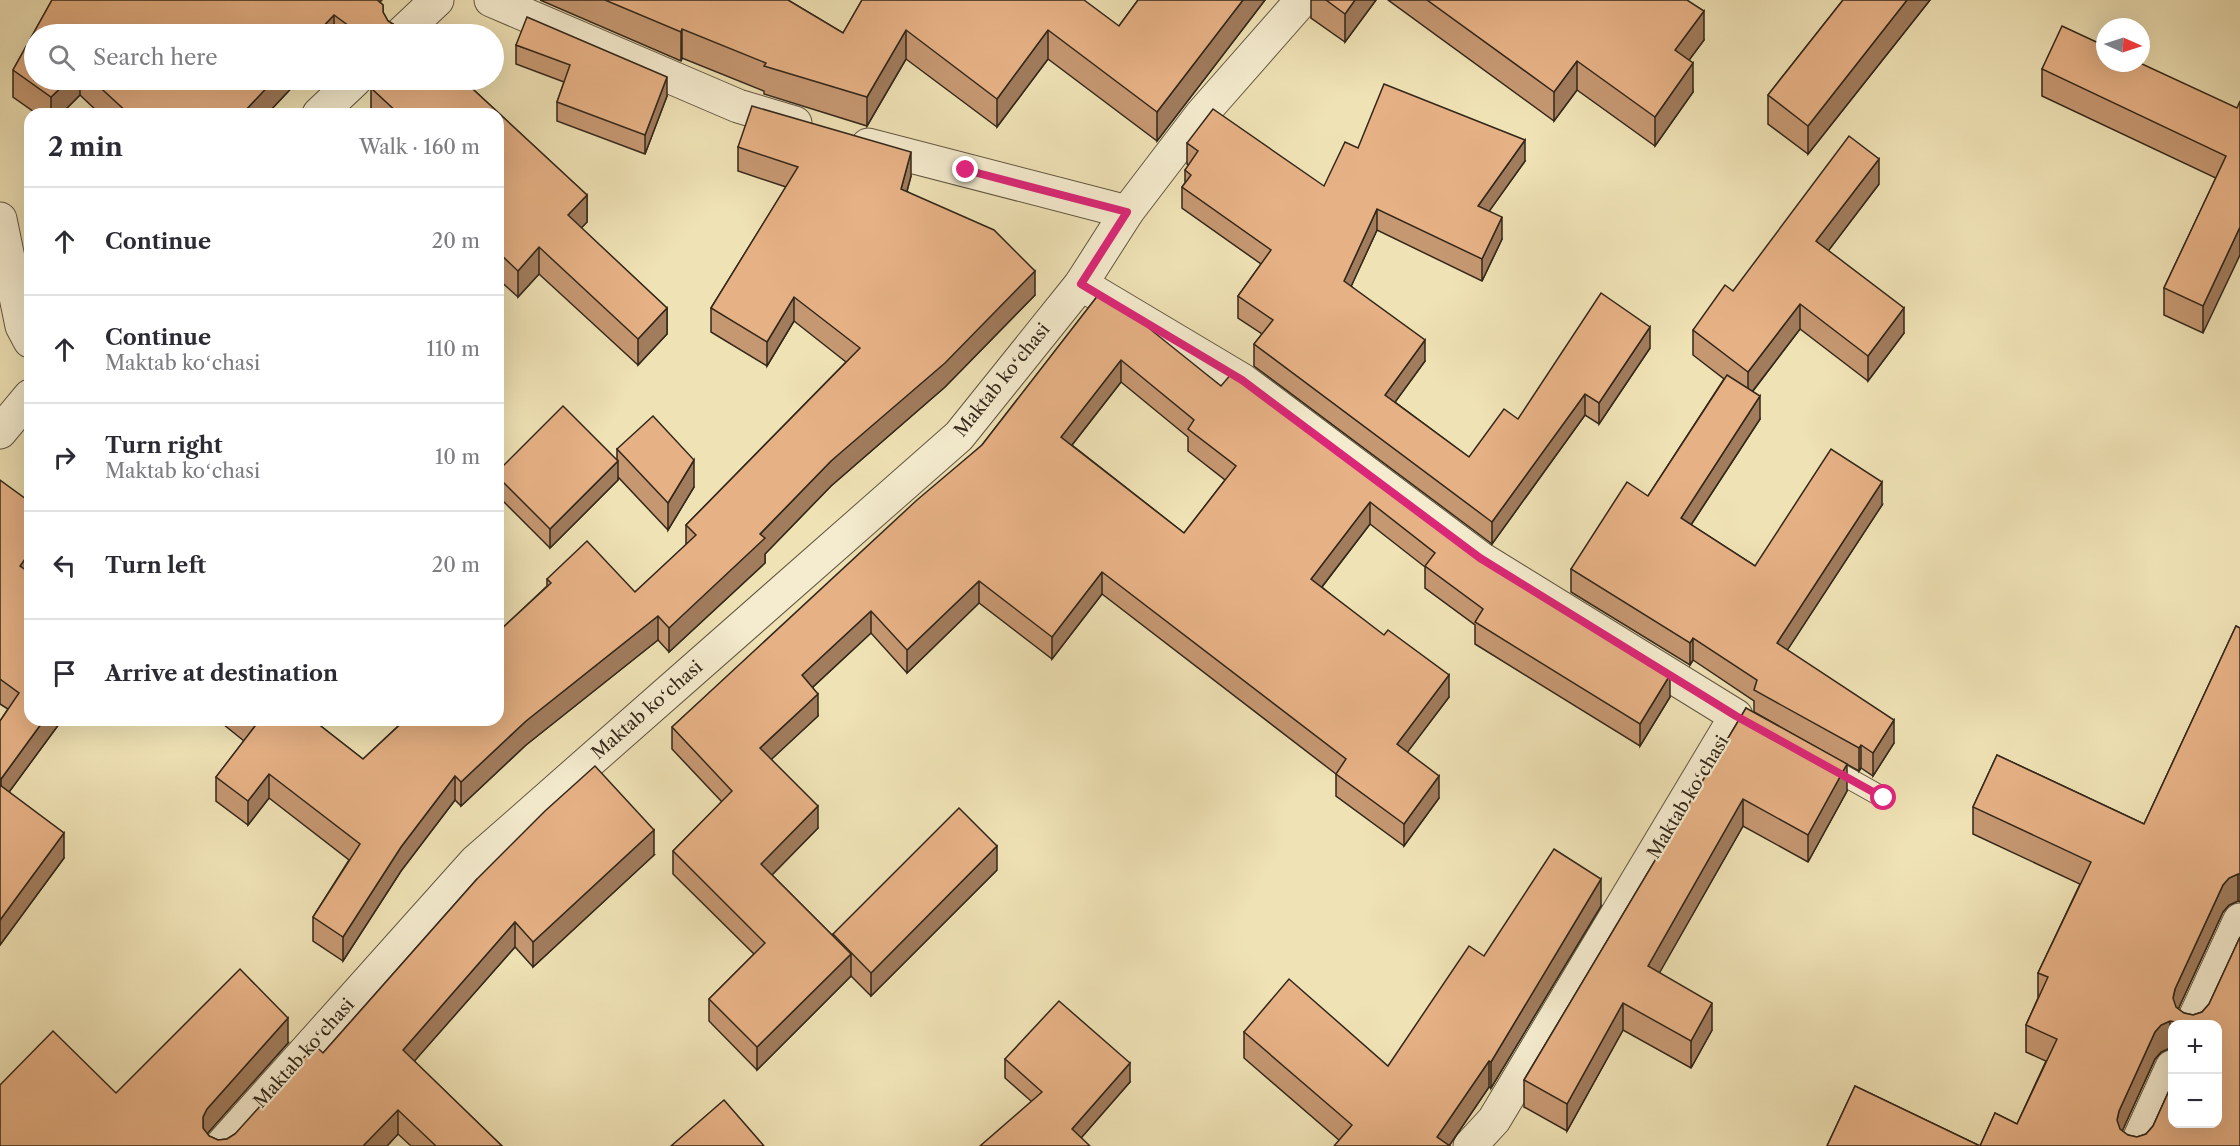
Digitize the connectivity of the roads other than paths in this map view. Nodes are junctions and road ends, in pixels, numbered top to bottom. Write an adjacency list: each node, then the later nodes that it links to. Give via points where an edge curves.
1 (437, 0): 4 (street)
2 (491, 0): 7 (street, via 738,106 880,149)
3 (1302, 0): 7 (street, Maktab koʻchasi, via 1201,115)
4 (412, 24)
5 (344, 90): 6 (street)
6 (325, 108)
7 (1127, 212): 9 (street, Maktab koʻchasi)
8 (0, 219): 10 (street)
9 (1081, 284): 18 (street, Maktab koʻchasi, via 959,436 475,862); 19 (street, Maktab koʻchasi, via 1242,380 1480,558 1746,722 1494,1120)
10 (24, 330)
11 (24, 403): 12 (street)
12 (0, 432)
13 (1805, 754): 14 (lane)
14 (1884, 798)
15 (2240, 920): 16 (street)
16 (2194, 1020)
17 (2169, 1074): 20 (street)
18 (221, 1146)
19 (1470, 1146)
20 (2136, 1146)

